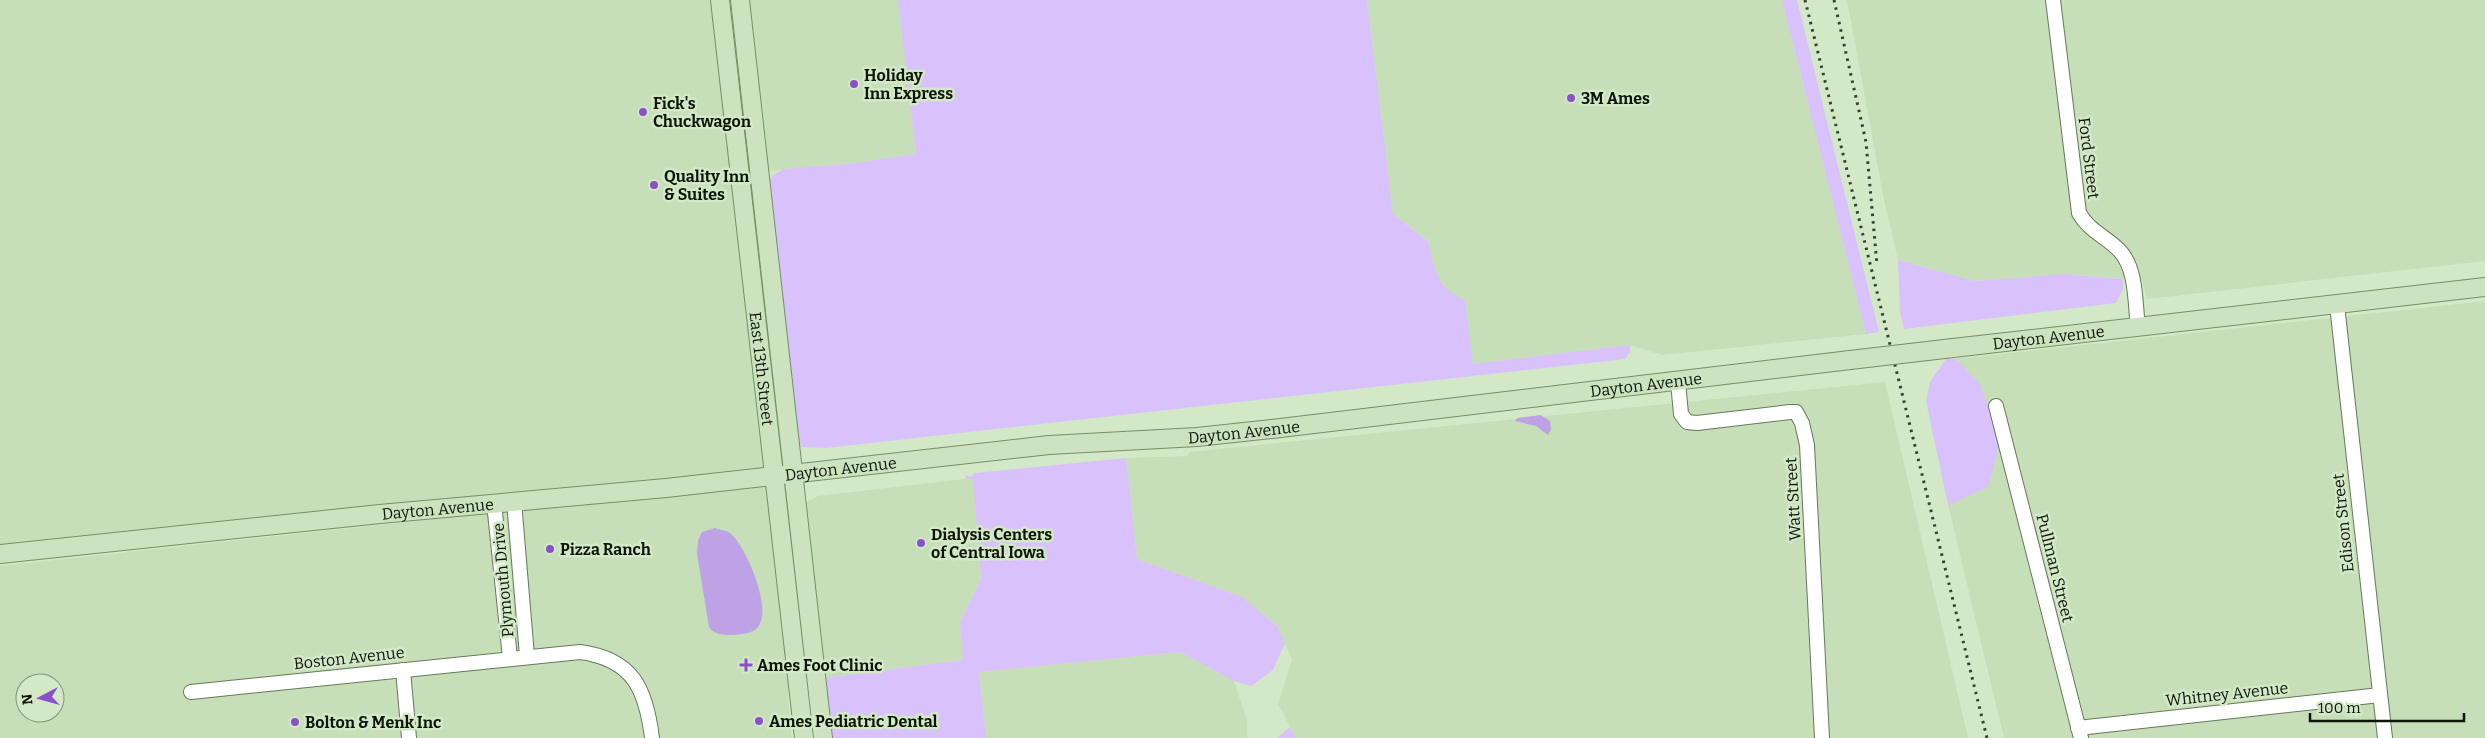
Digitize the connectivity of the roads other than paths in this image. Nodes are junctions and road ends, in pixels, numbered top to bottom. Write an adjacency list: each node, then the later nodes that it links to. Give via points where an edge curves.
1 (720, 0): 10 (main road, East 13th Street)
2 (740, 0): 9 (main road, East 13th Street)
3 (2053, 0): 6 (street, Ford Street, via 2079,213 2089,228 2126,258)
4 (2485, 287): 5 (main road, Dayton Avenue)
5 (2336, 305): 6 (main road, Dayton Avenue); 18 (street, Edison Street)
6 (2138, 328): 7 (main road, Dayton Avenue, bridge)
7 (1678, 382): 9 (main road, Dayton Avenue, via 1196,437 1049,445); 24 (street, Watt Street, via 1686,422 1790,412 1800,416 1807,445)
8 (1996, 406): 19 (street, Pullman Street)
9 (794, 474): 10 (main road, Dayton Avenue); 23 (main road, East 13th Street)
10 (775, 476): 11 (main road, Dayton Avenue); 22 (main road, East 13th Street)
11 (514, 501): 12 (main road, Dayton Avenue); 14 (street, Plymouth Drive)
12 (494, 503): 13 (main road, Dayton Avenue); 15 (street, Plymouth Drive)
13 (0, 554)
14 (527, 656): 15 (street, Boston Avenue); 21 (street, Boston Avenue, via 580,652 601,656 617,664 637,682 645,698)
15 (510, 658): 16 (street, Boston Avenue)
16 (403, 670): 17 (street, Boston Avenue); 20 (street)
17 (192, 692)
18 (2380, 695): 19 (street, Whitney Avenue); 25 (street, Edison Street)
19 (2079, 733)
20 (410, 738)
21 (652, 738)
22 (804, 738)
23 (822, 738)
24 (1822, 738)
25 (2385, 738)

